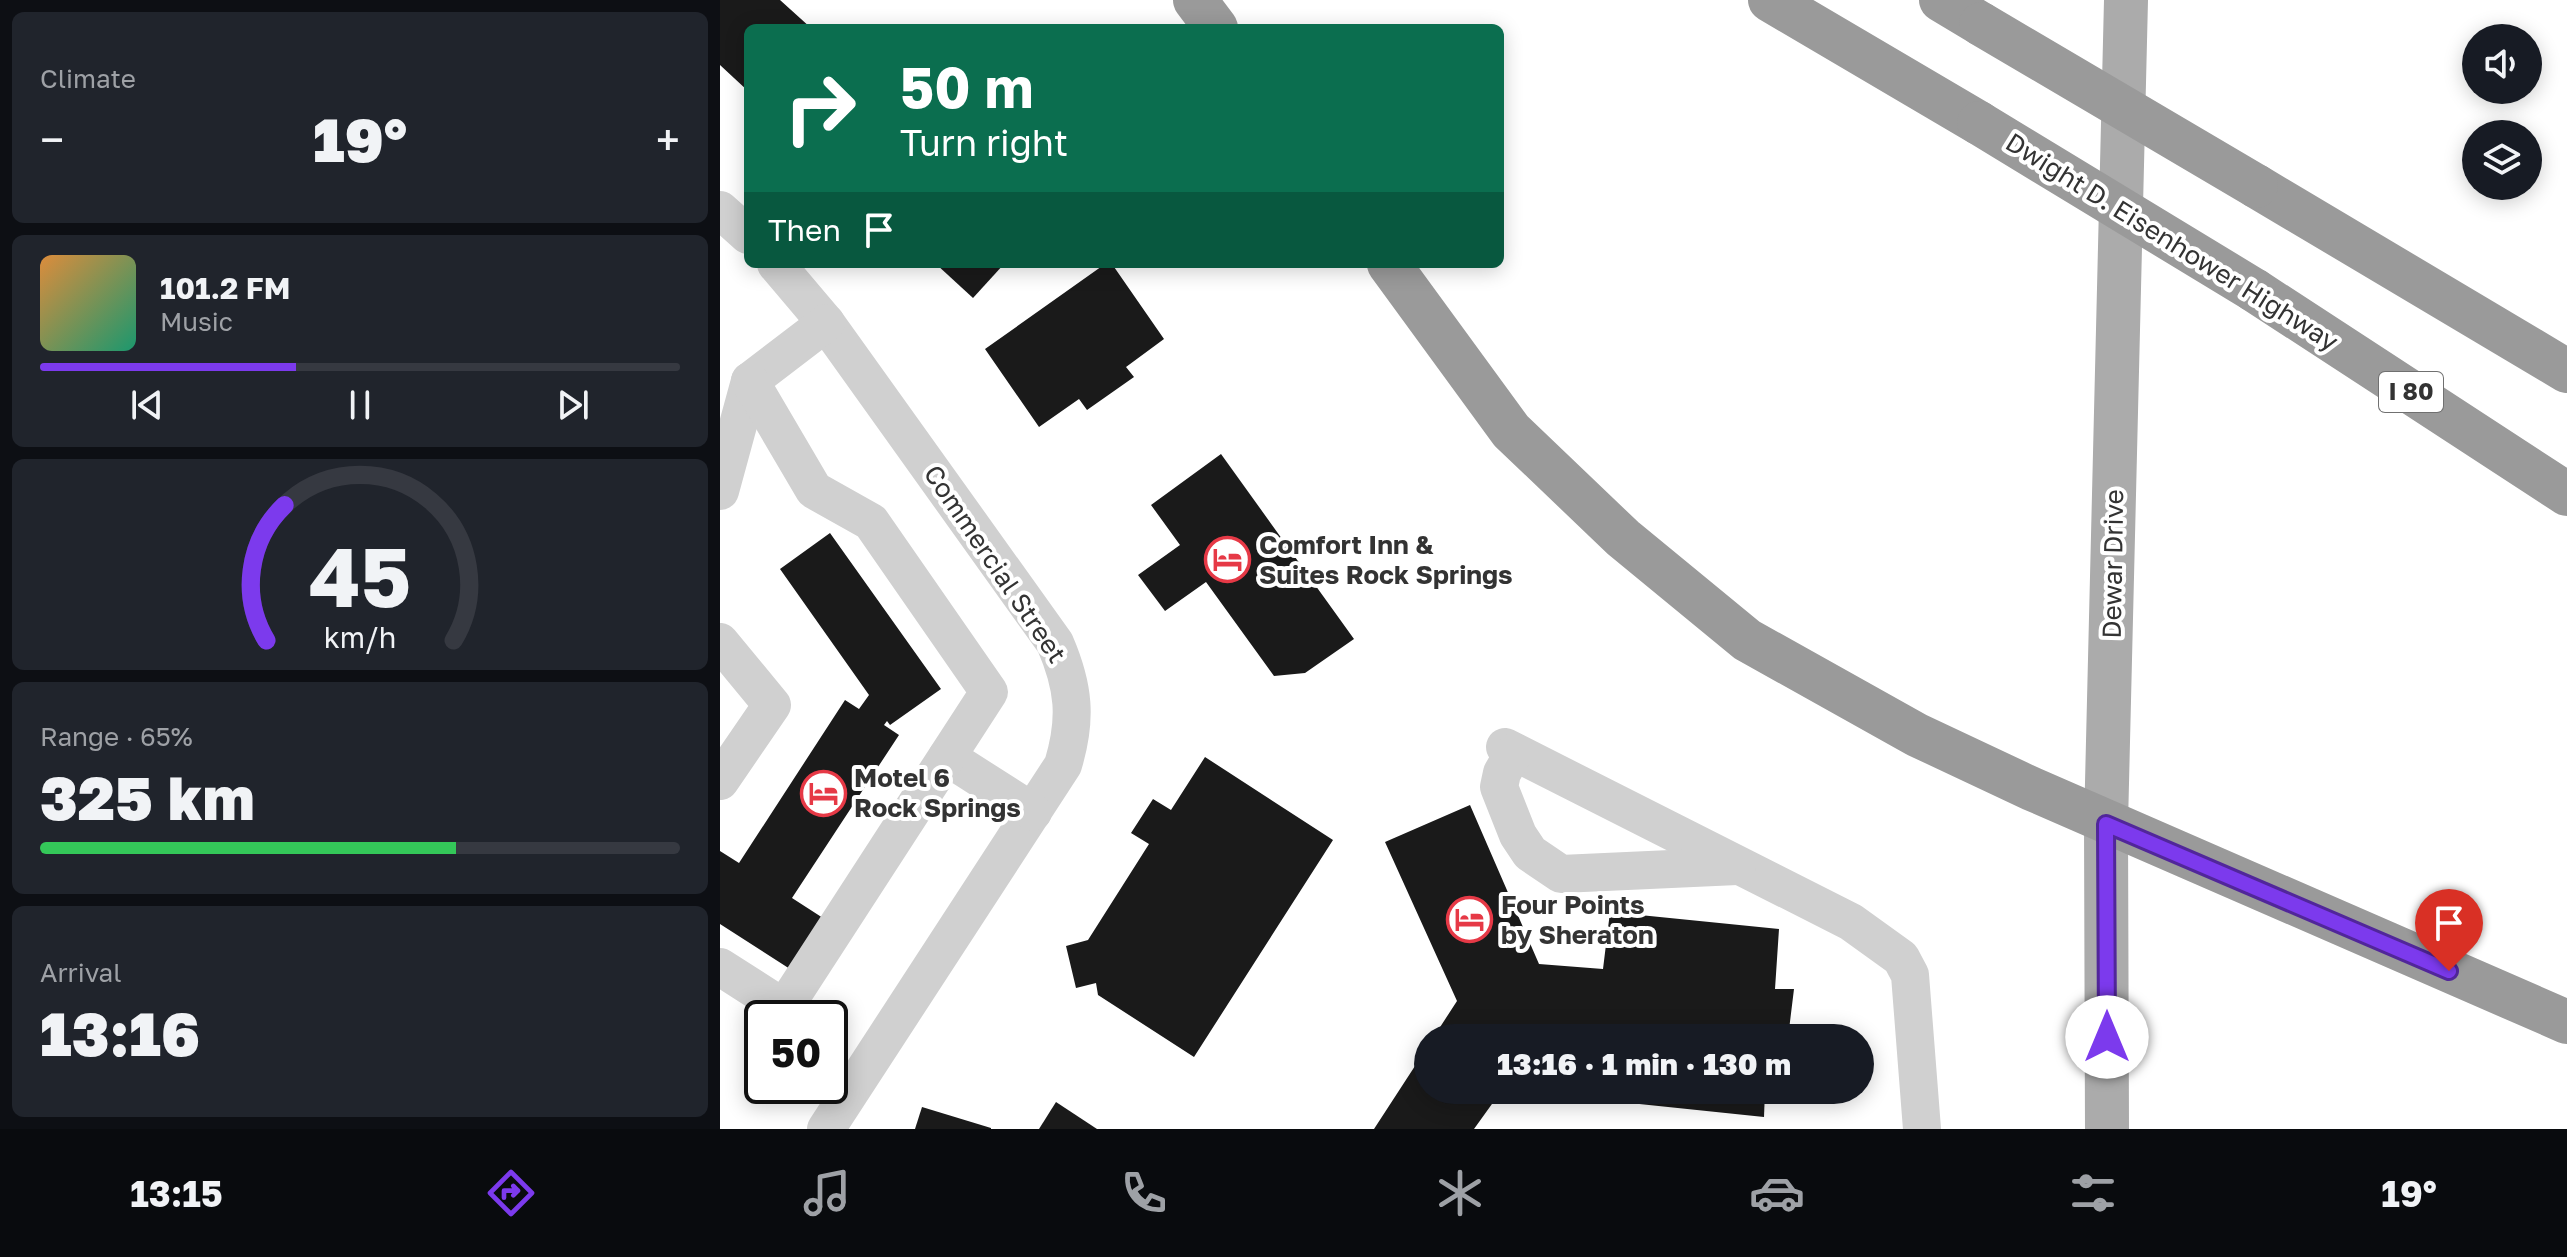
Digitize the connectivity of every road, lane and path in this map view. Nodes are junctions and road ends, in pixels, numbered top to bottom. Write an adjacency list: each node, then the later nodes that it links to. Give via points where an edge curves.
1 (1195, 0): 5 (highway)
2 (1770, 0): 14 (highway, Dwight D. Eisenhower Highway / I 80, bridge, via 2254,290)
3 (1941, 0): 11 (highway, bridge)
4 (2126, 0): 19 (main road, Dewar Drive)
5 (1213, 24)
6 (720, 210): 7 (street)
7 (744, 231)
8 (779, 268): 10 (street, Commercial Street)
9 (1392, 268): 19 (highway, via 1511,431 1623,538 1747,640 1917,735)
10 (826, 323): 12 (street); 18 (street, Commercial Street, via 1055,643 1068,672 1074,702 1072,734 1063,765)
11 (2567, 371)
12 (750, 381): 13 (street); 16 (street, via 814,490 871,522 989,692)
13 (720, 491)
14 (2567, 494)
15 (720, 642): 17 (street, via 772,705)
16 (947, 757): 18 (street); 21 (street, via 784,1008)
17 (720, 781)
18 (1033, 812): 23 (street, Commercial Street)
19 (2106, 824): 22 (highway); 25 (main road, Dewar Drive)
20 (1740, 866): 20 (street, via 1510,749 1499,787 1524,844 1545,866 1561,874); 24 (street, via 1851,922 1901,958 1910,975)
21 (720, 967)
22 (2567, 1022)
23 (826, 1129)
24 (1922, 1129)
25 (2107, 1129)

